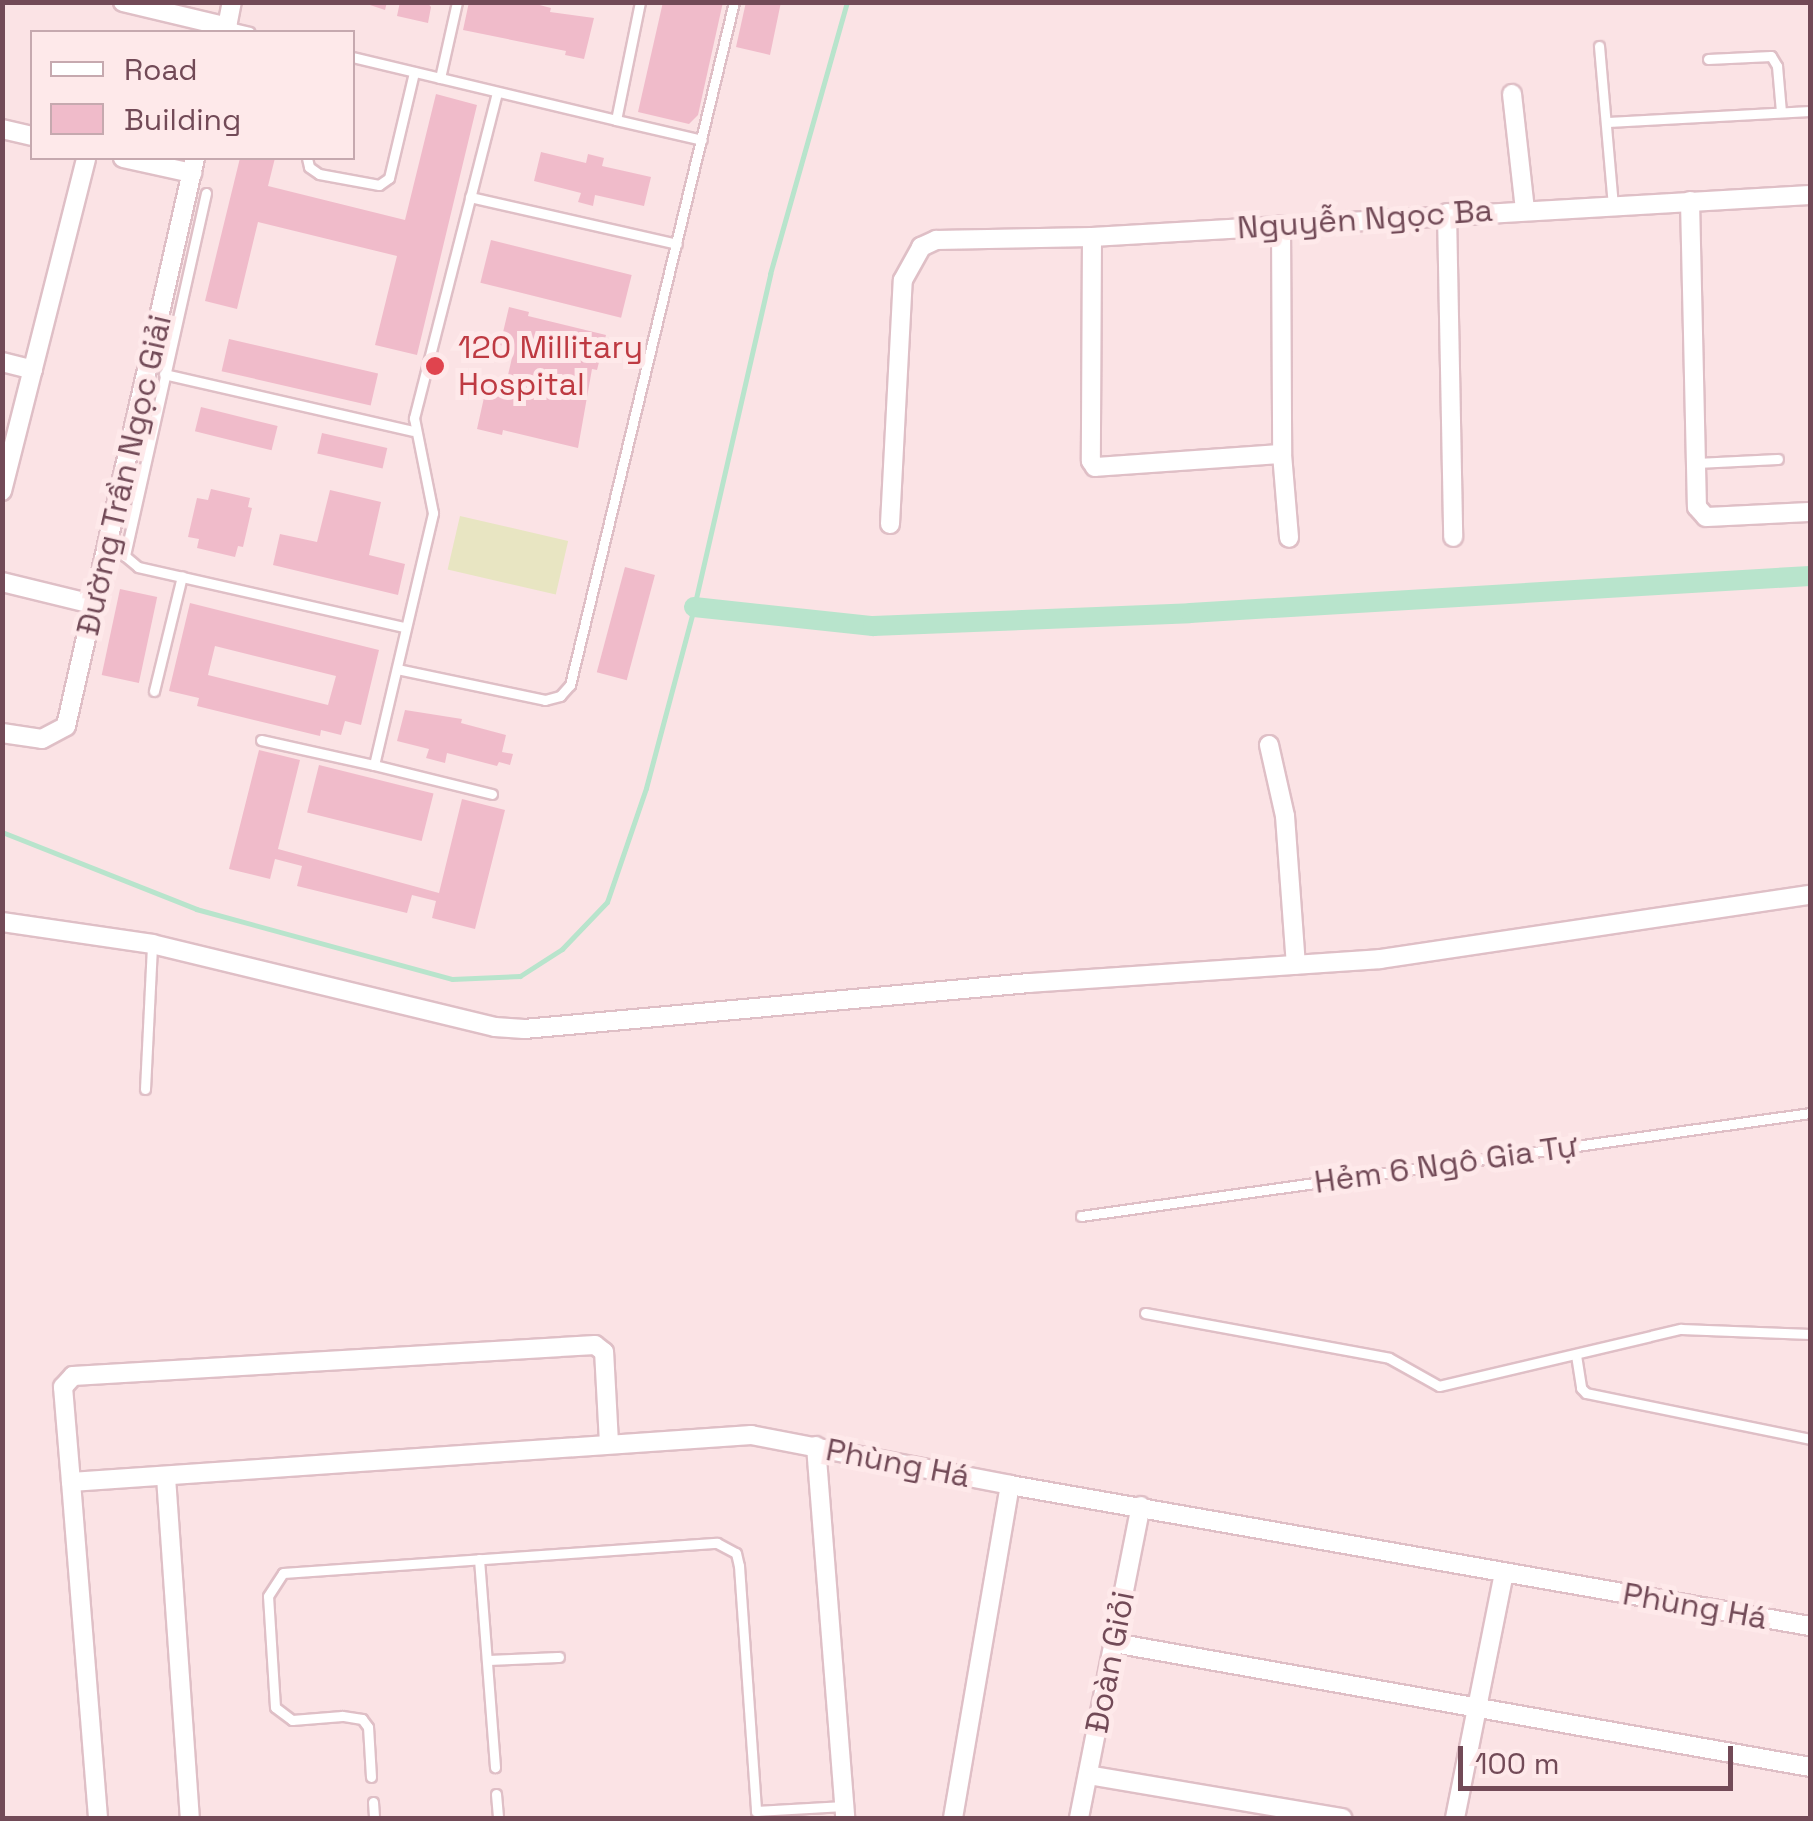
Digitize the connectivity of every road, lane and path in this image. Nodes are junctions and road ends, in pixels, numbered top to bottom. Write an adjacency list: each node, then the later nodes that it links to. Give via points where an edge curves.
1 (123, 2): 6 (street)
2 (232, 2): 6 (street)
3 (457, 2): 11 (lane)
4 (640, 2): 16 (lane)
5 (734, 2): 20 (lane)
6 (227, 30)
7 (1599, 46): 17 (lane)
8 (355, 58): 10 (lane)
9 (1708, 59): 15 (lane, via 1771,56 1778,66)
10 (414, 72): 11 (lane); 23 (lane, via 389,178 379,185 319,174)
11 (440, 78): 12 (lane)
12 (497, 92): 16 (lane); 27 (lane)
13 (1512, 94): 30 (street)
14 (1810, 111): 15 (lane)
15 (1781, 112): 17 (lane)
16 (616, 120): 20 (lane)
17 (1608, 122): 29 (lane)
18 (2, 128): 19 (street)
19 (30, 135)
20 (702, 140): 34 (lane)
21 (85, 160): 36 (street)
22 (143, 160): 24 (street)
23 (308, 160)
24 (194, 165): 49 (street, Đường Trần Ngọc Giải)
25 (206, 193): 37 (lane)
26 (1810, 194): 28 (street, Nguyễn Ngọc Ba)
27 (470, 197): 34 (lane); 38 (lane)
28 (1690, 201): 29 (street, Nguyễn Ngọc Ba); 41 (street)
29 (1612, 205): 30 (street, Nguyễn Ngọc Ba)
30 (1525, 209): 31 (street, Nguyễn Ngọc Ba)
31 (1448, 213): 32 (street, Nguyễn Ngọc Ba); 45 (street)
32 (1281, 225): 33 (street, Nguyễn Ngọc Ba); 39 (street)
33 (1092, 236): 39 (street, via 1096,467); 44 (street, Nguyễn Ngọc Ba, via 936,240 921,246 903,280)
34 (677, 244): 51 (lane, via 570,685 545,700)
35 (2, 362): 36 (street)
36 (32, 370): 42 (street)
37 (164, 374): 38 (lane); 47 (lane, via 125,556 138,567)
38 (414, 430): 50 (lane, via 432,513)
39 (1282, 454): 46 (street)
40 (1778, 459): 41 (lane)
41 (1696, 463): 43 (street, via 1697,507 1706,517)
42 (2, 491)
43 (1810, 512)
44 (890, 524)
45 (1452, 536)
46 (1289, 538)
47 (182, 576): 50 (lane); 52 (lane)
48 (2, 582): 49 (street)
49 (96, 605): 53 (street, Đường Trần Ngọc Giải, via 66,726 42,740)
50 (404, 627): 51 (lane)
51 (397, 669): 56 (lane)
52 (154, 691)
53 (2, 732)
54 (261, 740): 56 (lane)
55 (1269, 745): 62 (street, via 1286,816)
56 (374, 766): 57 (lane)
57 (492, 794)
58 (1279, 848): 62 (street, via 1284,933)
59 (1810, 896): 62 (street, via 1424,954)
60 (2, 922): 61 (street)
61 (152, 944): 62 (street, via 509,1029); 63 (lane)
62 (1295, 957)
63 (145, 1089)
64 (1810, 1113): 65 (lane, Hẻm 6 Ngô Gia Tự)
65 (1081, 1216)
66 (1145, 1313): 68 (lane, via 1389,1358 1439,1386)
67 (1810, 1334): 68 (lane, via 1682,1329)
68 (1576, 1356): 69 (lane, via 1586,1394)
69 (1810, 1438)
70 (610, 1443): 71 (street, Phùng Há, via 751,1434); 72 (street, Phùng Há); 73 (street, via 604,1352 594,1345 73,1376 63,1387)
71 (816, 1446): 74 (street, Phùng Há); 89 (street)
72 (166, 1477): 73 (street, Phùng Há); 92 (street)
73 (71, 1482): 91 (street)
74 (1010, 1485): 75 (street, Phùng Há); 95 (street)
75 (1141, 1506): 77 (street, Phùng Há); 79 (street, Đoàn Giỏi)
76 (479, 1559): 81 (lane); 86 (lane, via 292,1571 270,1586 278,1712 292,1720 362,1719); 90 (lane, via 718,1543 736,1553)
77 (1504, 1572): 78 (street, Phùng Há); 82 (street)
78 (1810, 1626)
79 (1114, 1643): 82 (street); 85 (street, Đoàn Giỏi)
80 (559, 1657): 81 (lane)
81 (486, 1660): 83 (lane)
82 (1476, 1706): 84 (street); 98 (street)
83 (495, 1767)
84 (1810, 1767)
85 (1088, 1775): 96 (street, Đoàn Giỏi); 97 (street)
86 (372, 1777)
87 (496, 1794): 94 (lane)
88 (373, 1802): 93 (lane)
89 (844, 1812): 90 (lane)
90 (756, 1815)
91 (98, 1818)
92 (190, 1818)
93 (374, 1818)
94 (498, 1818)
95 (953, 1818)
96 (1079, 1818)
97 (1342, 1818)
98 (1455, 1818)

